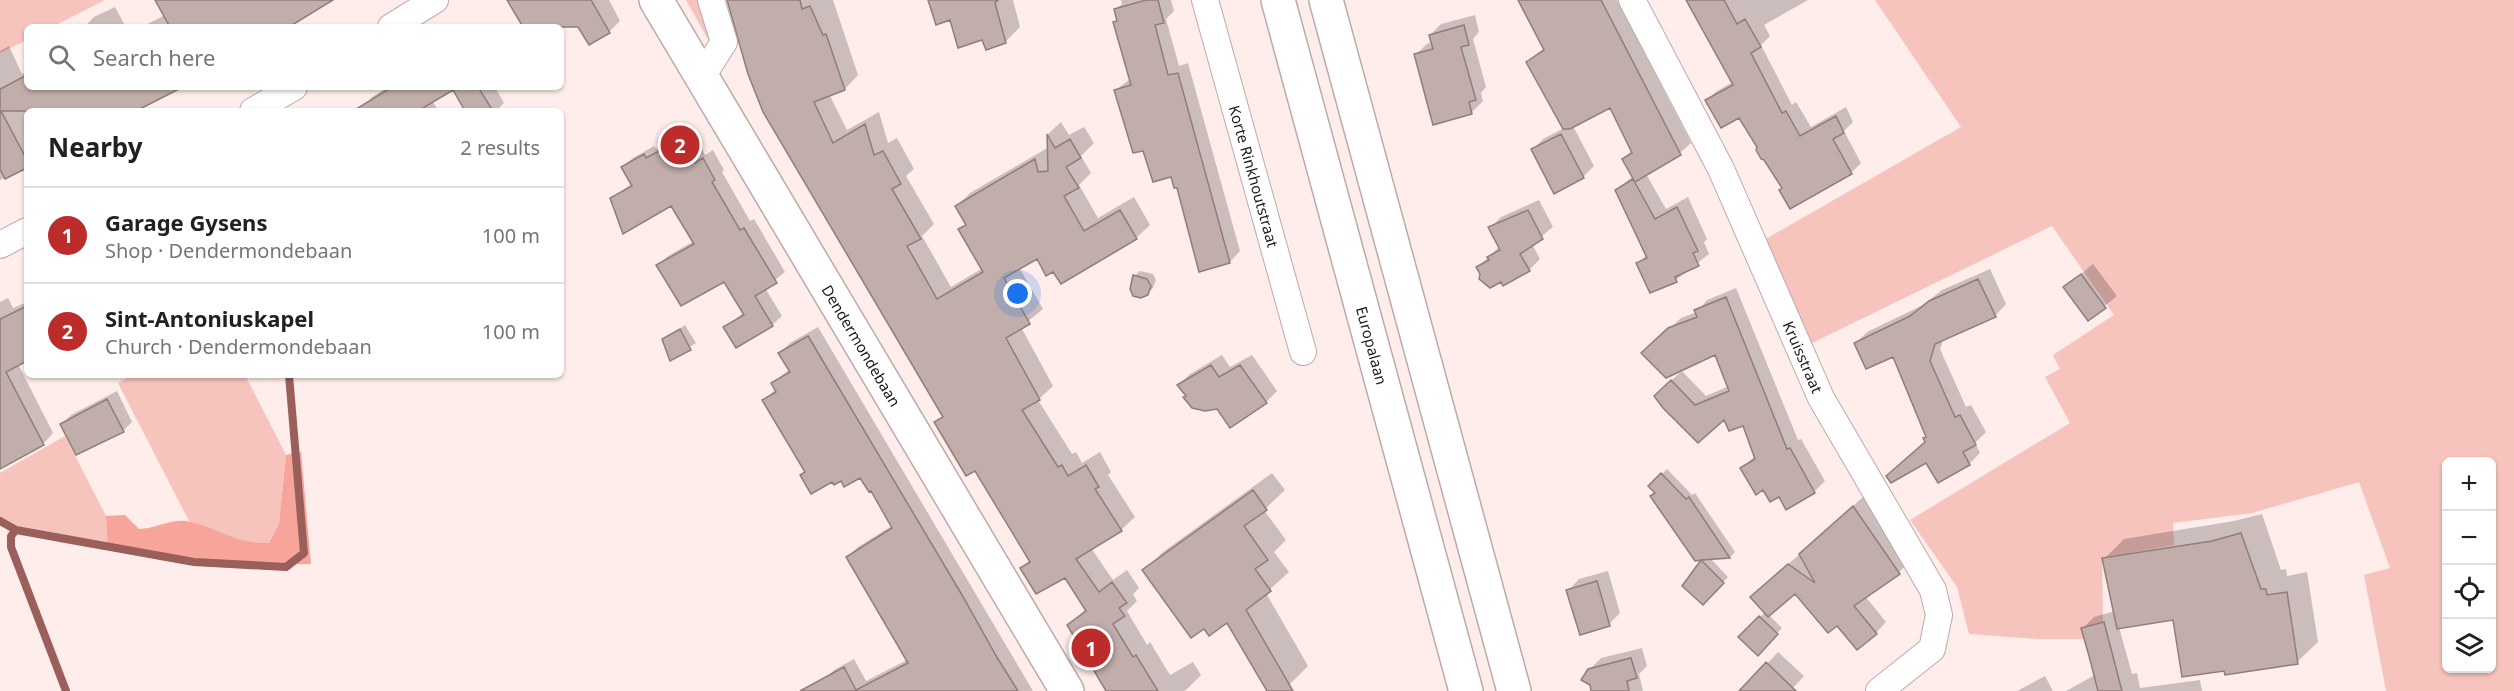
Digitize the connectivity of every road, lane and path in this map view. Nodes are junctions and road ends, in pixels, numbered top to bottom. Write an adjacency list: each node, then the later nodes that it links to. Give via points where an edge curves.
1 (435, 0): 8 (street)
2 (656, 0): 9 (main road, Dendermondebaan)
3 (711, 0): 9 (street, via 724,42)
4 (1205, 0): 14 (street, Korte Rinkhoutstraat)
5 (1278, 0): 16 (main road, Europalaan)
6 (1326, 0): 17 (main road)
7 (1632, 0): 18 (street, Kruisstraat, via 1721,169 1821,399 1934,590 1939,615 1932,649)
8 (396, 24)
9 (703, 75): 15 (main road, Dendermondebaan)
10 (289, 90): 11 (street)
11 (258, 108)
12 (24, 233): 13 (street)
13 (0, 245)
14 (1303, 352)
15 (1067, 691)
16 (1466, 691)
17 (1514, 691)
18 (1879, 691)

